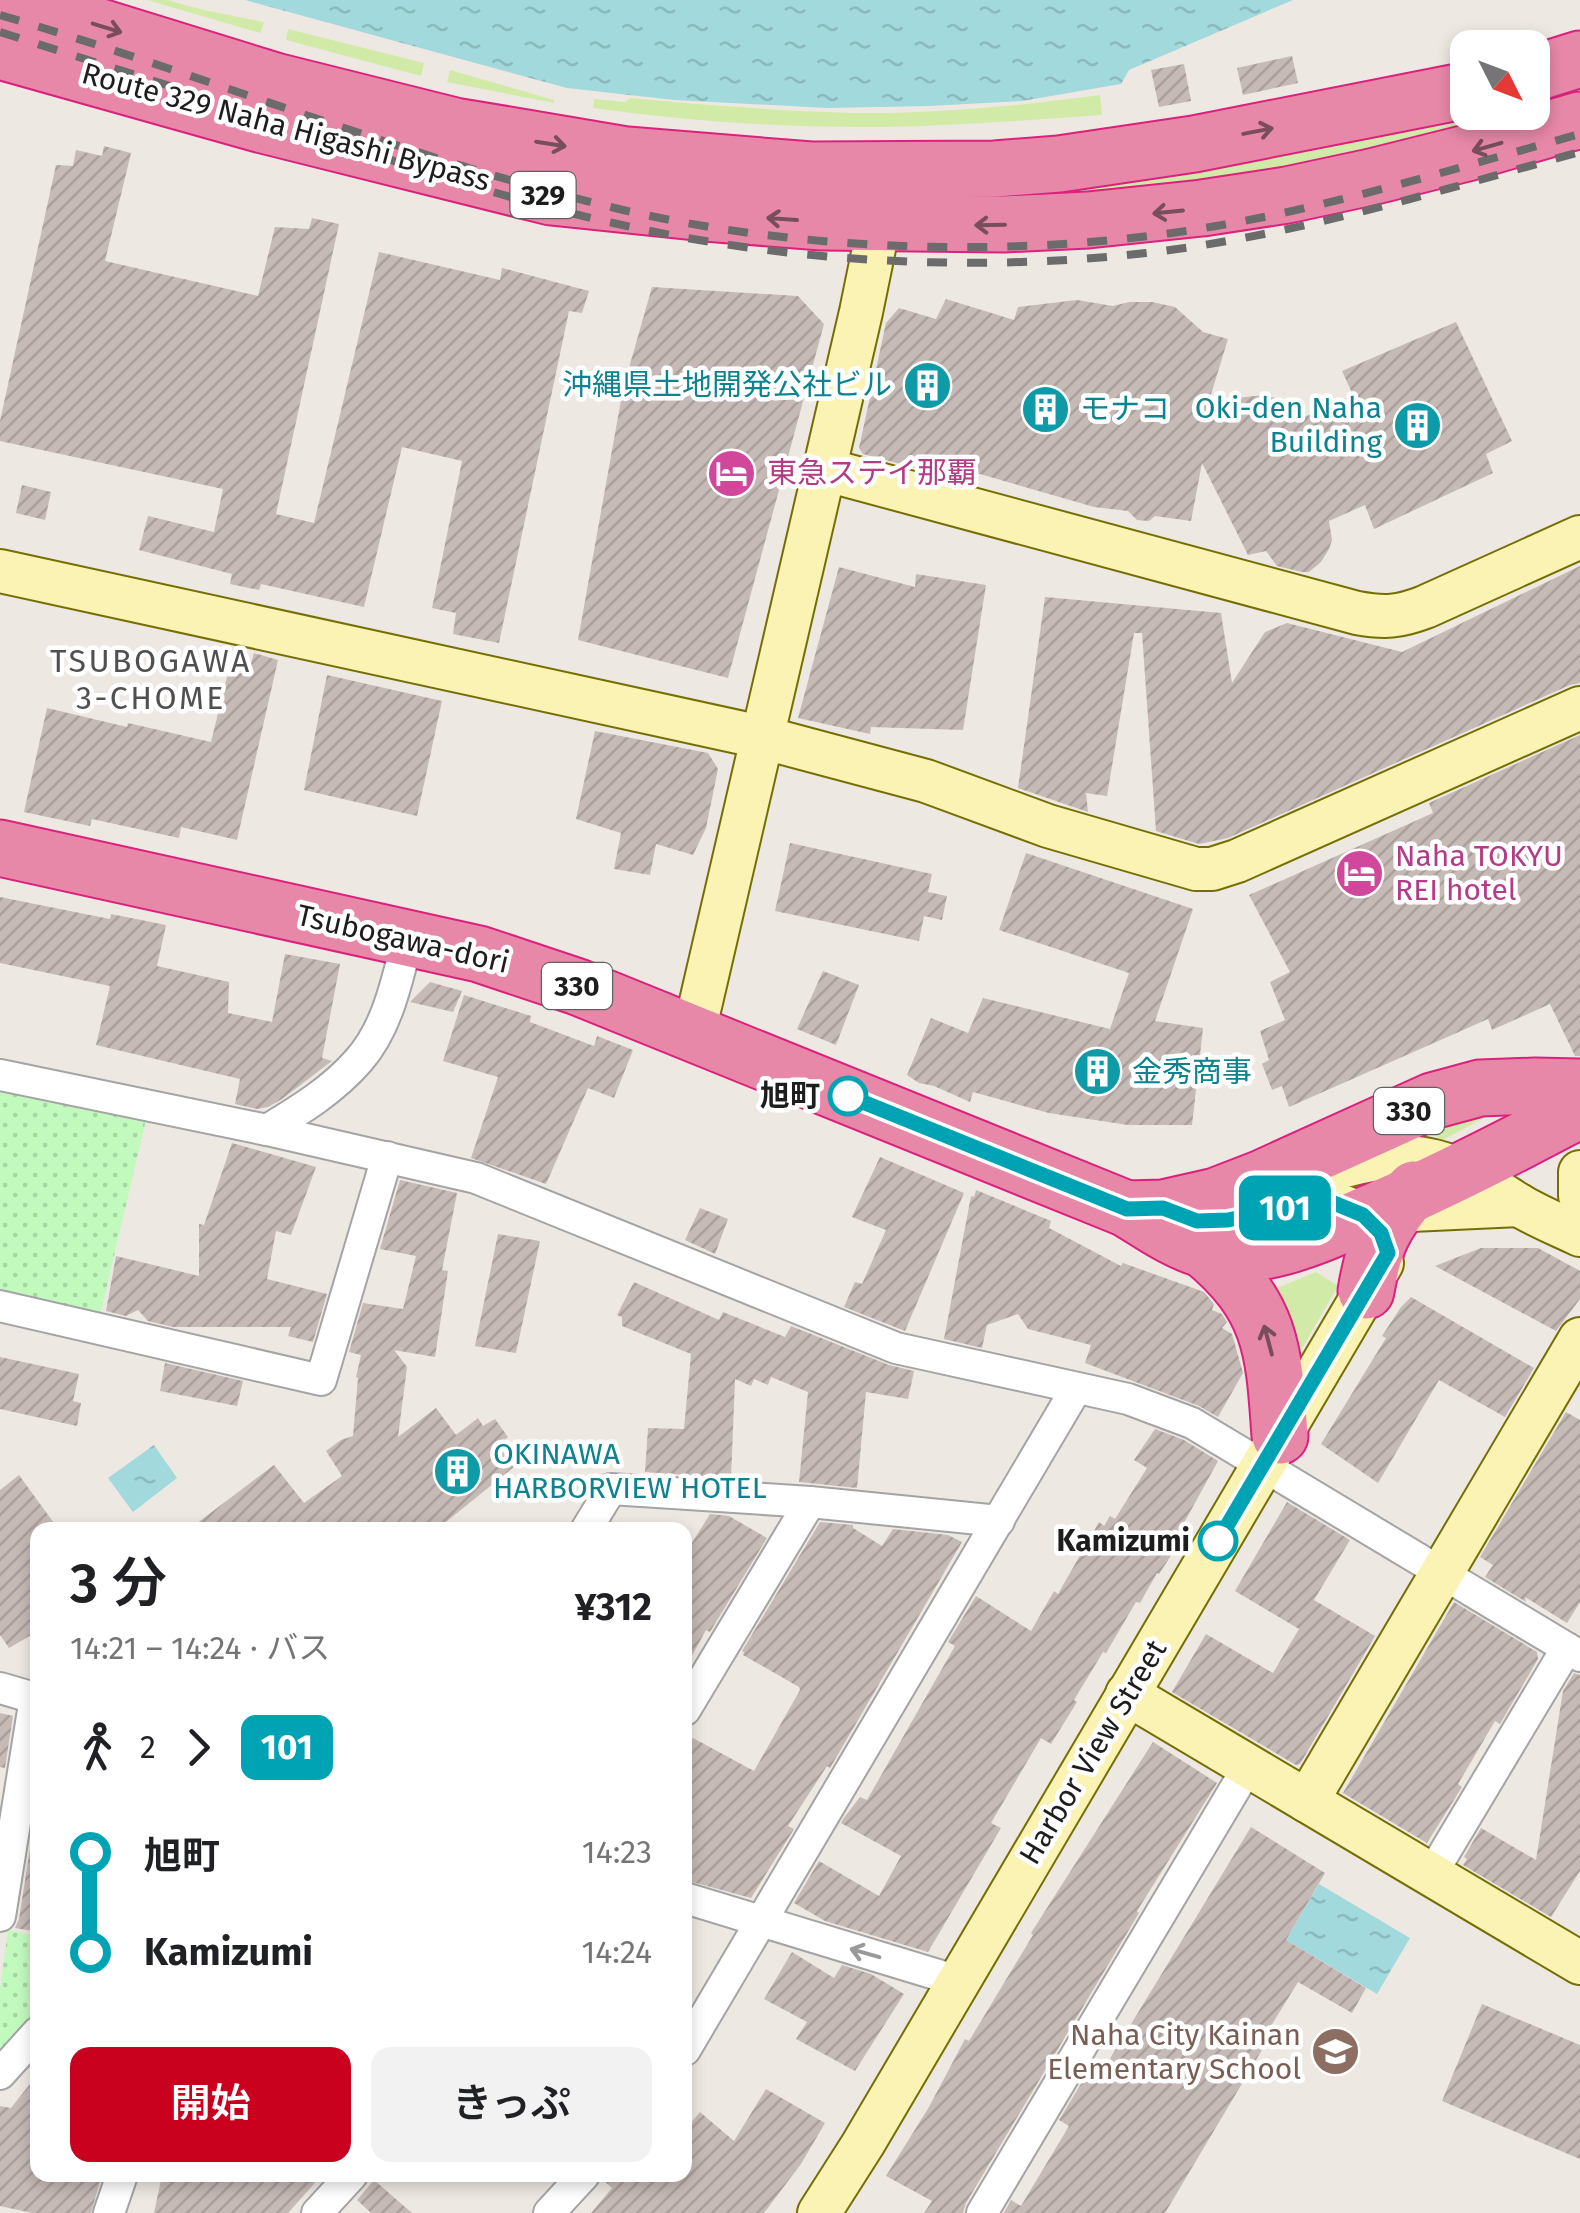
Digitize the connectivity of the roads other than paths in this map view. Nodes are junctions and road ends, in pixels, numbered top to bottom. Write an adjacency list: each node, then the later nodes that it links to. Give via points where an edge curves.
1 (3, 0): 3 (highway)
2 (13, 0): 9 (highway, Route 329 Naha Higashi Bypass / 329, one-way to 9, via 275,81 455,126 627,156)
3 (0, 12)
4 (0, 51): 10 (highway, Route 329 Naha Higashi Bypass / 329, one-way to 4, via 551,197)
5 (1580, 59): 6 (highway)
6 (1550, 68)
7 (1450, 94): 9 (highway, Route 329 Naha Higashi Bypass / 329, one-way to 7, via 1059,164)
8 (1580, 120): 10 (highway, Route 329 Naha Higashi Bypass / 329, one-way to 10, via 1372,177 1202,208 1088,220)
9 (880, 170): 10 (street)
10 (879, 224): 11 (street)
11 (824, 469): 12 (street, via 1378,617 1425,607); 15 (street)
12 (1580, 537)
13 (0, 571): 15 (street)
14 (1580, 708): 15 (street, via 1212,869)
15 (761, 737): 18 (street)
16 (0, 848): 17 (highway, Tsubogawa-dori / 330)
17 (408, 938): 18 (highway, Tsubogawa-dori / 330, via 530,969); 21 (street, via 390,1004 361,1059 317,1099)
18 (694, 1032): 26 (highway, Tsubogawa-dori / 330)
19 (0, 1075): 21 (street)
20 (1576, 1095): 24 (highway, 330, via 1480,1088 1432,1102); 27 (highway, 330)
21 (266, 1130): 22 (street)
22 (387, 1157): 30 (street, via 321,1380); 32 (street, via 476,1178 896,1348)
23 (1580, 1172): 25 (street)
24 (1260, 1179): 26 (highway, 330, via 1216,1196); 27 (street, via 1292,1185 1338,1168 1415,1158)
25 (1580, 1196)
26 (1145, 1209): 27 (street, via 1197,1221 1228,1220 1324,1199); 29 (highway, 330, via 1177,1238)
27 (1402, 1216): 28 (street, via 1496,1190); 29 (highway, 330, via 1262,1250); 33 (street, Harbor View Street)
28 (1580, 1235)
29 (1203, 1249): 33 (highway, one-way to 29, via 1277,1384 1266,1330 1245,1292)
30 (0, 1306)
31 (1580, 1339): 37 (street)
32 (1076, 1389): 33 (street, via 1128,1399); 36 (street)
33 (1272, 1451): 37 (street); 40 (street, Harbor View Street)
34 (810, 1502): 35 (street, via 611,1488); 36 (street); 42 (street)
35 (591, 1522)
36 (998, 1522): 49 (street)
37 (1440, 1572): 38 (street); 45 (street)
38 (1573, 1652): 46 (street)
39 (0, 1688): 41 (street)
40 (1127, 1694): 44 (street); 51 (street, Harbor View Street)
41 (30, 1697)
42 (692, 1698)
43 (30, 1735): 48 (street)
44 (1248, 1767): 45 (street); 62 (street)
45 (1306, 1802): 46 (street)
46 (1431, 1874): 50 (street)
47 (692, 1900): 49 (street)
48 (0, 1916)
49 (760, 1922): 51 (street, one-way to 49); 52 (street)
50 (1580, 1963)
51 (958, 1981): 61 (street, Harbor View Street)
52 (692, 2038)
53 (30, 2041): 54 (street)
54 (0, 2074)
55 (120, 2182): 58 (street)
56 (346, 2182): 59 (street)
57 (578, 2182): 60 (street)
58 (109, 2213)
59 (317, 2213)
60 (550, 2213)
61 (819, 2213)
62 (982, 2213)

